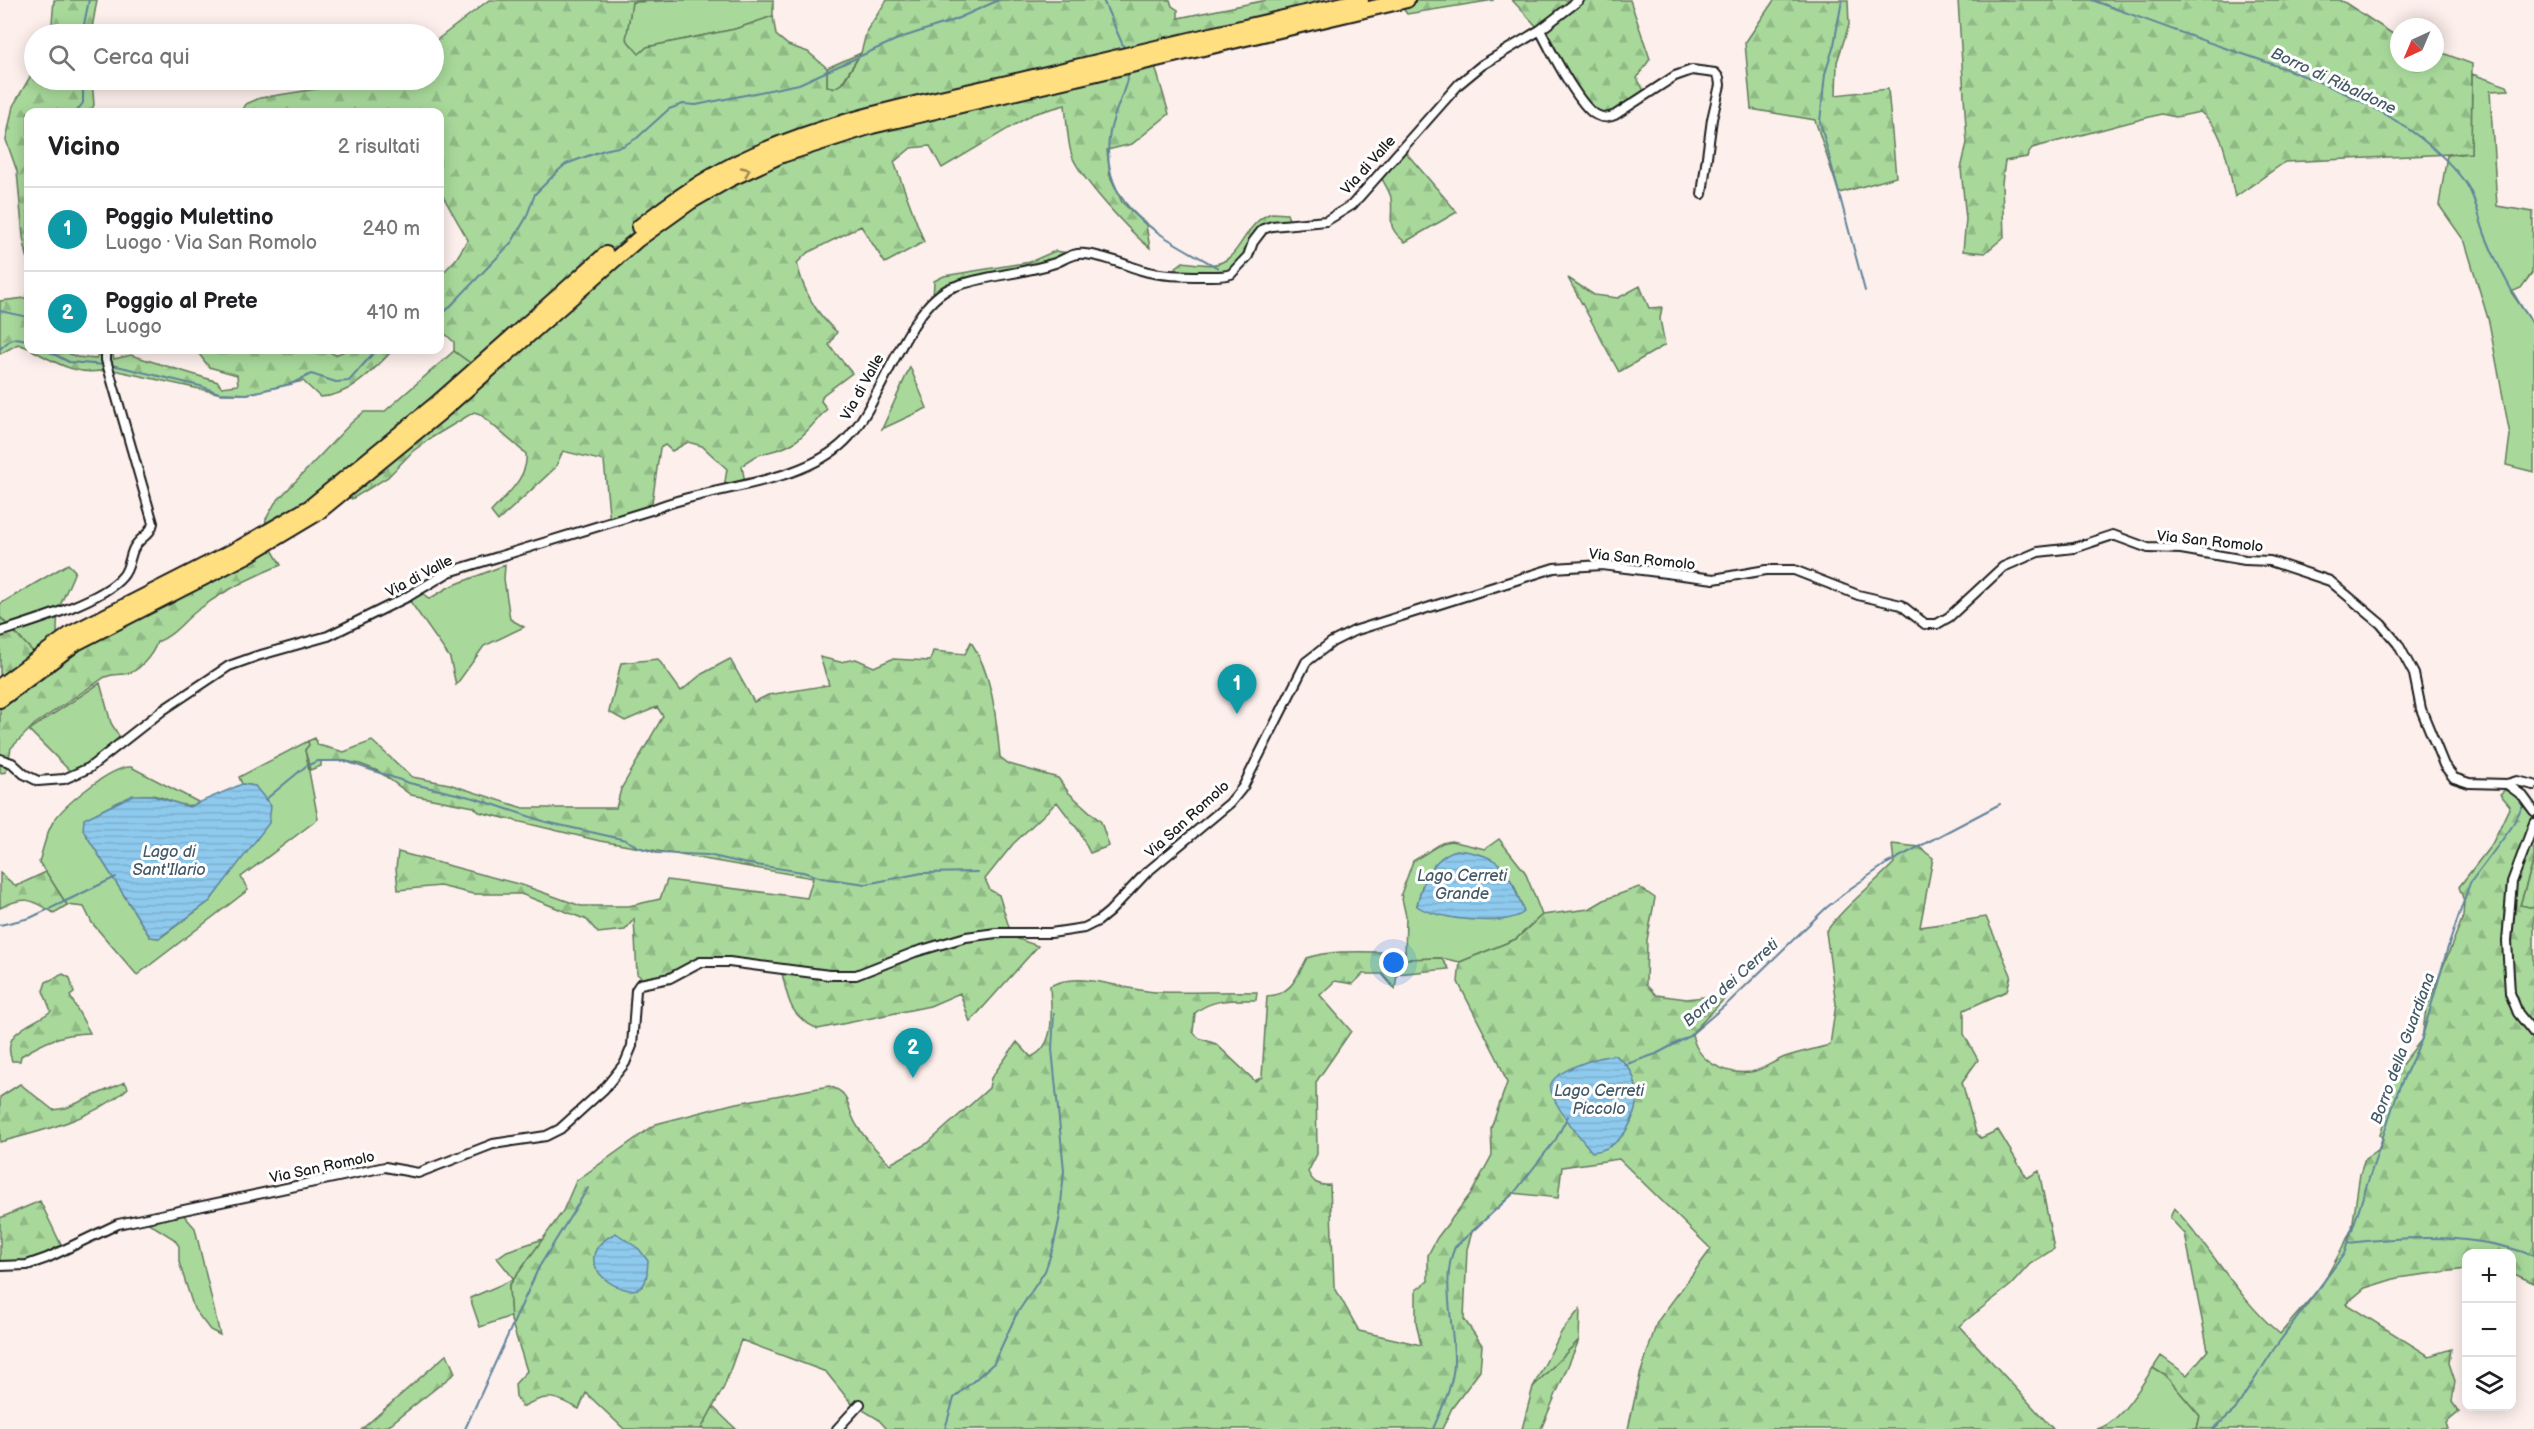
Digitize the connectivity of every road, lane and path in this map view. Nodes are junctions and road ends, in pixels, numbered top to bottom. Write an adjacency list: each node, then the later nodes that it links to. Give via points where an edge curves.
1 (1361, 0): 8 (highway, via 895,109 791,140 732,165 680,195 633,231 436,404 310,507 241,547 72,633)
2 (1407, 0): 9 (highway, one-way to 2, via 76,643 246,556 316,514 432,419 637,240 730,179 802,147 872,126)
3 (1579, 0): 4 (street, Via di Valle)
4 (1540, 30): 5 (street, via 1585,105 1600,117 1615,116 1683,73 1715,73 1720,85); 10 (street, Via di Valle, via 1482,65 1459,84 1352,205 1326,221 1263,230 1248,256 1231,274 1159,274 1076,254 1054,263 952,287 933,300 894,357 861,423 822,459 793,472 677,500 449,572 328,636 229,666 163,710 89,768 64,779 38,781)
5 (1702, 194)
6 (107, 354): 7 (street, via 152,530 134,547 124,576 116,584)
7 (0, 632)
8 (0, 686)
9 (0, 700)
10 (0, 759)
11 (2507, 784): 12 (street, Via San Romolo); 13 (street); 16 (street, Via San Romolo, via 2469,783 2454,778 2428,728 2414,674 2398,644 2366,610 2330,581 2270,561 2148,548 2113,535 2074,548 2038,552 2003,567 1937,624 1925,624 1901,605 1858,595 1794,570 1766,570 1714,579 1602,565 1554,568 1354,631 1314,655 1306,662 1237,795 1146,873 1098,921 1083,928 966,937 856,975 700,962 670,978 640,984 636,990 632,1046 625,1063 604,1089 560,1129 546,1136 494,1144 418,1173 385,1167 118,1224 47,1258 27,1265)
12 (2534, 784)
13 (2534, 811)
14 (2534, 823): 15 (street, via 2512,882 2507,941 2510,993 2518,1013)
15 (2534, 1033)
16 (0, 1266)
17 (860, 1404): 18 (street)
18 (837, 1429)

